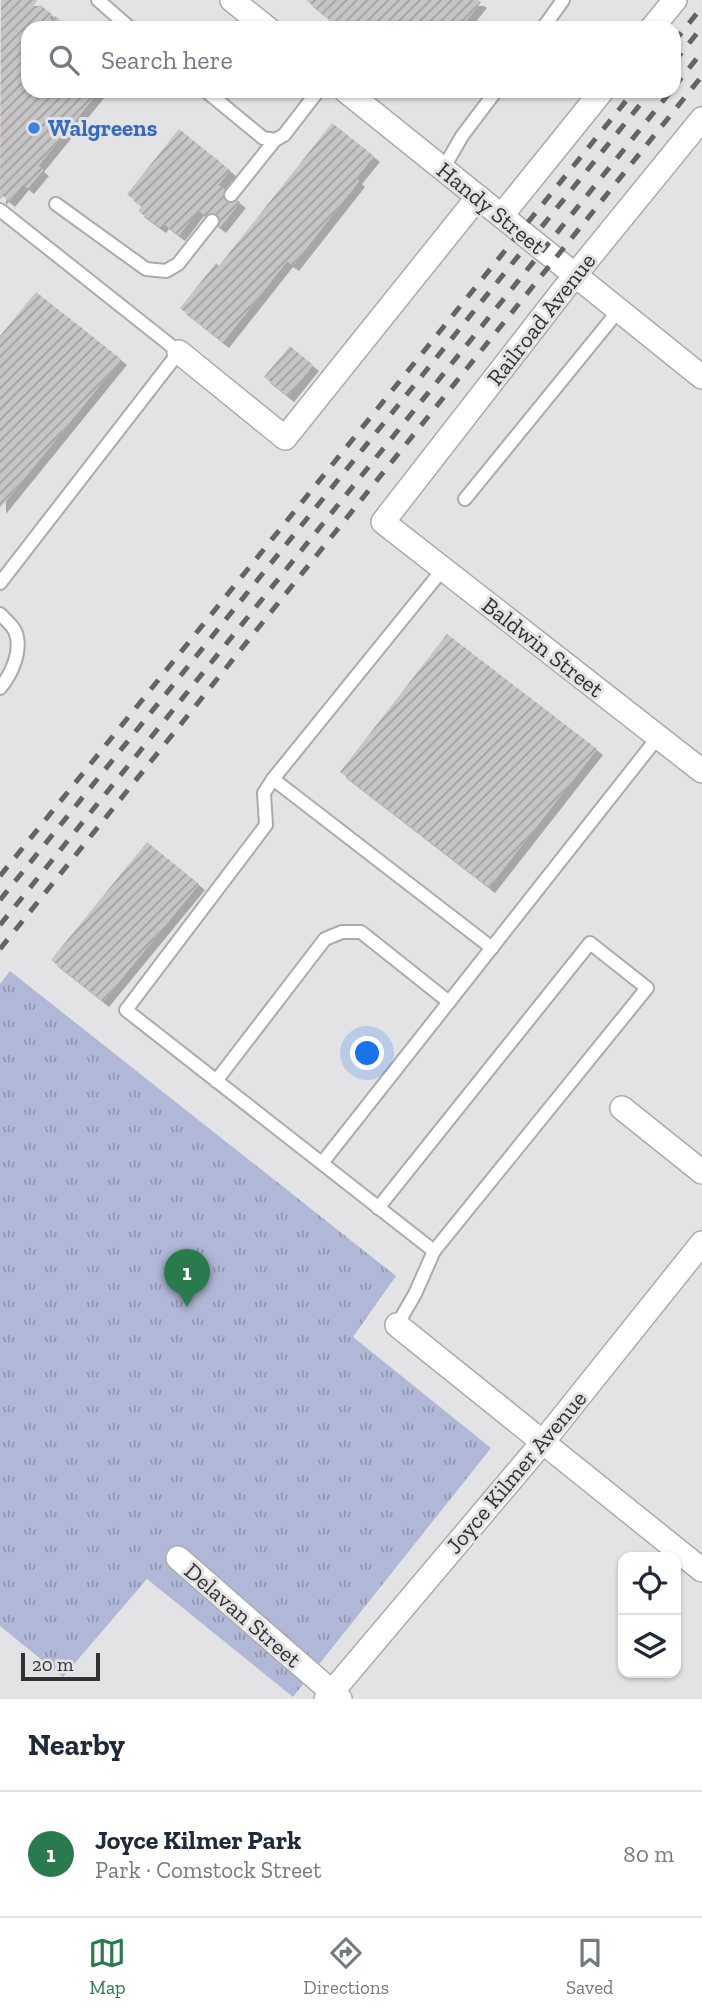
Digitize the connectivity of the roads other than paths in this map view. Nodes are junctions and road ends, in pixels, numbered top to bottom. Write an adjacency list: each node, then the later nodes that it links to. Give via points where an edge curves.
1 (97, 0): 5 (lane)
2 (232, 0): 6 (street)
3 (564, 0): 7 (lane)
4 (675, 0): 8 (street)
5 (122, 21)
6 (258, 21)
7 (548, 21)
8 (658, 21)
9 (214, 98): 15 (lane, via 263,138)
10 (313, 98): 15 (lane)
11 (355, 98): 16 (street, Handy Street)
12 (491, 98): 16 (lane)
13 (596, 98): 21 (street)
14 (702, 119): 23 (street, Railroad Avenue)
15 (275, 140): 17 (lane)
16 (443, 169): 18 (street, Handy Street)
17 (232, 195)
18 (478, 197): 21 (street, Handy Street); 25 (street, via 285,438)
19 (56, 204): 22 (lane, via 146,269 166,271 178,264)
20 (0, 210): 25 (lane)
21 (502, 215): 23 (street, Handy Street)
22 (212, 221)
23 (575, 275): 24 (street, Handy Street); 28 (street, Railroad Avenue)
24 (619, 310): 26 (street, Handy Street); 27 (lane)
25 (179, 352): 30 (lane)
26 (702, 377)
27 (465, 499)
28 (383, 522): 29 (street, Baldwin Street)
29 (443, 569): 33 (street, Baldwin Street); 35 (lane)
30 (0, 583)
31 (0, 614): 32 (lane, via 15,630 18,652)
32 (0, 688)
33 (658, 737): 34 (street, Baldwin Street); 36 (lane)
34 (702, 771)
35 (273, 779): 36 (lane); 38 (lane, via 264,793 266,825 126,1010)
36 (492, 948): 37 (lane)
37 (449, 1002): 38 (lane, via 361,932 342,932 325,939); 40 (lane)
38 (216, 1081): 40 (lane)
39 (622, 1108): 41 (street)
40 (322, 1163): 42 (lane)
41 (702, 1172)
42 (378, 1208): 44 (lane); 44 (lane, via 590,943 647,988)
43 (702, 1243): 46 (street, Joyce Kilmer Avenue)
44 (433, 1251): 45 (lane)
45 (397, 1325): 46 (street)
46 (542, 1443): 48 (street); 49 (street, Joyce Kilmer Avenue)
47 (178, 1558): 49 (street, Delavan Street)
48 (702, 1570)
49 (332, 1697)

